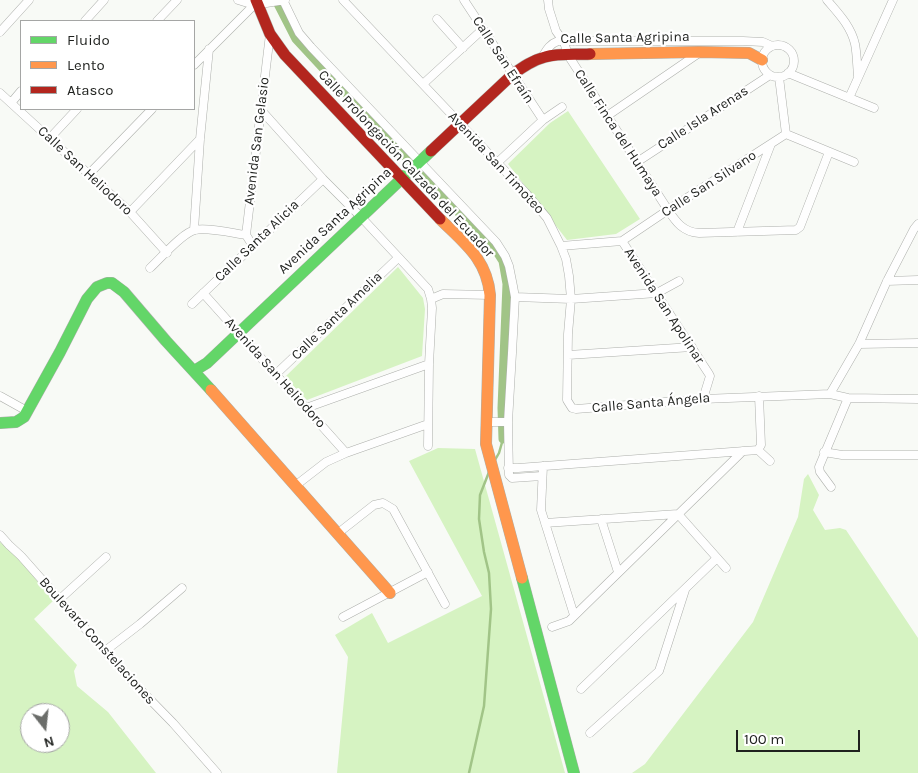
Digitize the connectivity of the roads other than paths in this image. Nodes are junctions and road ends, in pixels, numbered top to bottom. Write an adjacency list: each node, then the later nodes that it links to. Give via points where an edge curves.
1 (29, 0): 18 (street)
2 (104, 0): 14 (street)
3 (177, 0): 15 (street)
4 (238, 0): 12 (street)
5 (283, 0): 11 (street); 56 (street, Calle Prolongación Calzada del Ecuador, via 300,33)
6 (343, 0): 35 (street, Avenida San Timoteo)
7 (464, 0): 16 (street, Calle San Efraín)
8 (548, 0): 17 (street, Calle Finca del Humaya)
9 (827, 0): 34 (street, via 850,31 855,44)
10 (893, 0): 34 (street)
11 (278, 1): 12 (street)
12 (258, 3): 19 (street, Calle Prolongación Calzada del Ecuador); 24 (street)
13 (437, 19): 25 (street)
14 (85, 20)
15 (159, 20)
16 (483, 30): 25 (street); 31 (street, Calle San Efraín)
17 (556, 31): 20 (street, Calle Finca del Humaya); 21 (street)
18 (0, 32)
19 (270, 34): 44 (street, Avenida San Gelasio); 58 (street, Calle Prolongación Calzada del Ecuador, via 285,55)
20 (564, 42): 21 (street, Calle Santa Agripina); 23 (street, Calle Santa Agripina); 26 (street, Calle Finca del Humaya)
21 (553, 44): 27 (street, Calle Santa Agripina)
22 (772, 46): 23 (street, Calle Santa Agripina, via 755,41); 28 (street, via 765,51); 30 (street, via 786,46 792,53 794,62)
23 (701, 47): 26 (street, Calle Santa Agripina); 28 (street, Calle Santa Agripina, via 748,53); 45 (street)
24 (209, 48): 29 (street); 50 (street)
25 (463, 48): 35 (street)
26 (568, 55): 27 (street, Calle Santa Agripina); 45 (street, Calle Finca del Humaya)
27 (543, 56): 31 (street, Avenida Santa Agripina)
28 (762, 60): 32 (street)
29 (195, 64)
30 (788, 73): 33 (street); 38 (street)
31 (513, 74): 46 (street, Calle San Efraín); 47 (street, Avenida Santa Agripina)
32 (770, 75): 33 (street); 53 (street, Calle Isla Arenas)
33 (779, 77): 48 (street)
34 (858, 78): 38 (street)
35 (423, 84): 47 (street, Avenida San Timoteo)
36 (20, 92): 39 (street)
37 (0, 93): 39 (street, Calle San Heliodoro)
38 (849, 98): 41 (street)
39 (11, 103): 49 (street, Calle San Heliodoro)
40 (562, 107): 46 (street)
41 (874, 108)
42 (76, 110): 49 (street)
43 (151, 110): 57 (street)
44 (261, 110): 59 (street); 66 (street, Avenida San Gelasio)
45 (607, 116): 53 (street, Calle Finca del Humaya)
46 (543, 120): 55 (street)
47 (460, 124): 55 (street, Avenida San Timoteo); 56 (street, Avenida Santa Agripina)
48 (786, 134): 51 (street, Calle San Silvano); 52 (street)
49 (50, 138): 57 (street, Calle San Heliodoro)
50 (200, 139): 61 (street); 64 (street)
51 (770, 144): 60 (street, Calle San Silvano); 65 (street)
52 (829, 152): 54 (street); 65 (street, Calle Finca del Humaya, via 800,227 796,230)
53 (637, 162): 60 (street, Calle Finca del Humaya)
54 (854, 162)
55 (497, 163): 69 (street, Avenida San Timoteo, via 547,218)
56 (418, 164): 58 (street, Avenida Santa Agripina); 79 (street, Calle Prolongación Calzada del Ecuador, via 496,242 509,266)
57 (89, 174): 61 (street, Calle San Heliodoro)
58 (404, 177): 62 (street, Avenida Santa Agripina); 78 (street, Calle Prolongación Calzada del Ecuador, via 481,263)
59 (323, 179): 62 (street); 68 (street, Calle Santa Alicia)
60 (668, 210): 65 (street, Calle Finca del Humaya, via 680,226 690,232); 67 (street, Calle San Silvano)
61 (130, 212): 70 (street, Calle San Heliodoro)
62 (361, 217): 71 (street); 83 (street, Avenida Santa Agripina)
63 (918, 224): 75 (street)
64 (194, 230): 66 (street); 70 (street)
65 (737, 232)
66 (246, 235): 68 (street)
67 (622, 241): 69 (street, Calle San Silvano); 77 (street, Avenida San Apolinar)
68 (253, 246): 76 (street, Calle Santa Alicia)
69 (561, 246): 81 (street, Avenida San Timoteo, via 569,276)
70 (167, 252): 72 (street)
71 (398, 258): 80 (street, via 424,284); 90 (street, Calle Santa Amelia)
72 (150, 268)
73 (918, 280): 75 (street)
74 (679, 281): 77 (street)
75 (887, 281): 85 (street)
76 (203, 293): 82 (street, Calle Santa Alicia); 83 (street, Avenida San Heliodoro)
77 (657, 293): 81 (street); 86 (street, Avenida San Apolinar)
78 (490, 295): 80 (street, via 443,294); 100 (street, Calle Prolongación Calzada del Ecuador)
79 (515, 298): 81 (street); 101 (street, Calle Prolongación Calzada del Ecuador)
80 (431, 299): 88 (street)
81 (570, 299): 87 (street, Avenida San Timoteo)
82 (192, 304)
83 (239, 332): 89 (street, Avenida Santa Agripina); 90 (street, Avenida San Heliodoro)
84 (918, 343): 85 (street)
85 (859, 344): 92 (street)
86 (692, 346): 87 (street); 97 (street, Avenida San Apolinar, via 710,376)
87 (568, 355): 91 (street, Avenida San Timoteo)
88 (430, 364): 98 (street); 103 (street)
89 (194, 371): 99 (street, via 124,292 107,283 97,287 88,298); 114 (street)
90 (276, 374): 98 (street, Avenida San Heliodoro)
91 (567, 392): 97 (street, Calle Santa Ángela, via 567,400 576,409)
92 (830, 394): 94 (street, Calle Santa Ángela); 95 (street, Calle Santa Ángela)
93 (0, 396): 99 (street)
94 (759, 396): 97 (street, Calle Santa Ángela); 105 (street, via 761,445)
95 (848, 398): 96 (street, Calle Santa Ángela); 107 (street)
96 (918, 398)
97 (703, 399)
98 (306, 408): 108 (street, Avenida San Heliodoro)
99 (27, 411): 102 (street, via 21,420)
100 (486, 422): 101 (street); 138 (street, Calle Prolongación Calzada del Ecuador, via 486,444)
101 (508, 422): 112 (street, Calle Prolongación Calzada del Ecuador)
102 (0, 423)
103 (428, 424): 104 (street); 108 (street)
104 (428, 446)
105 (758, 450): 106 (street); 110 (street)
106 (743, 451): 111 (street); 116 (street)
107 (824, 452): 109 (street); 115 (street, via 819,467)
108 (346, 453): 114 (street, via 326,462)
109 (918, 455)
110 (770, 461)
111 (543, 466): 112 (street); 113 (street)
112 (508, 468): 113 (street, via 508,475 512,478)
113 (542, 476): 118 (street, via 541,510)
114 (295, 486): 119 (street)
115 (831, 487)
116 (678, 514): 117 (street); 122 (street); 125 (street)
117 (601, 519): 118 (street); 125 (street)
118 (545, 522): 131 (street)
119 (337, 534): 124 (street, via 374,505 383,503 393,509); 128 (street)
120 (0, 535): 129 (street, Boulevard Constelaciones)
121 (106, 557): 129 (street)
122 (717, 558): 123 (street); 127 (street)
123 (726, 568)
124 (428, 572): 128 (street); 130 (street)
125 (618, 572): 131 (street)
126 (182, 588): 134 (street)
127 (686, 588): 135 (street); 136 (street, via 659,671)
128 (390, 592): 132 (street)
129 (60, 599): 134 (street, Boulevard Constelaciones)
130 (445, 604)
131 (574, 615): 133 (street, via 569,621)
132 (343, 617)
133 (552, 627)
134 (105, 651): 137 (street, Boulevard Constelaciones)
135 (581, 689)
136 (590, 733)
137 (218, 773)
138 (574, 773)

